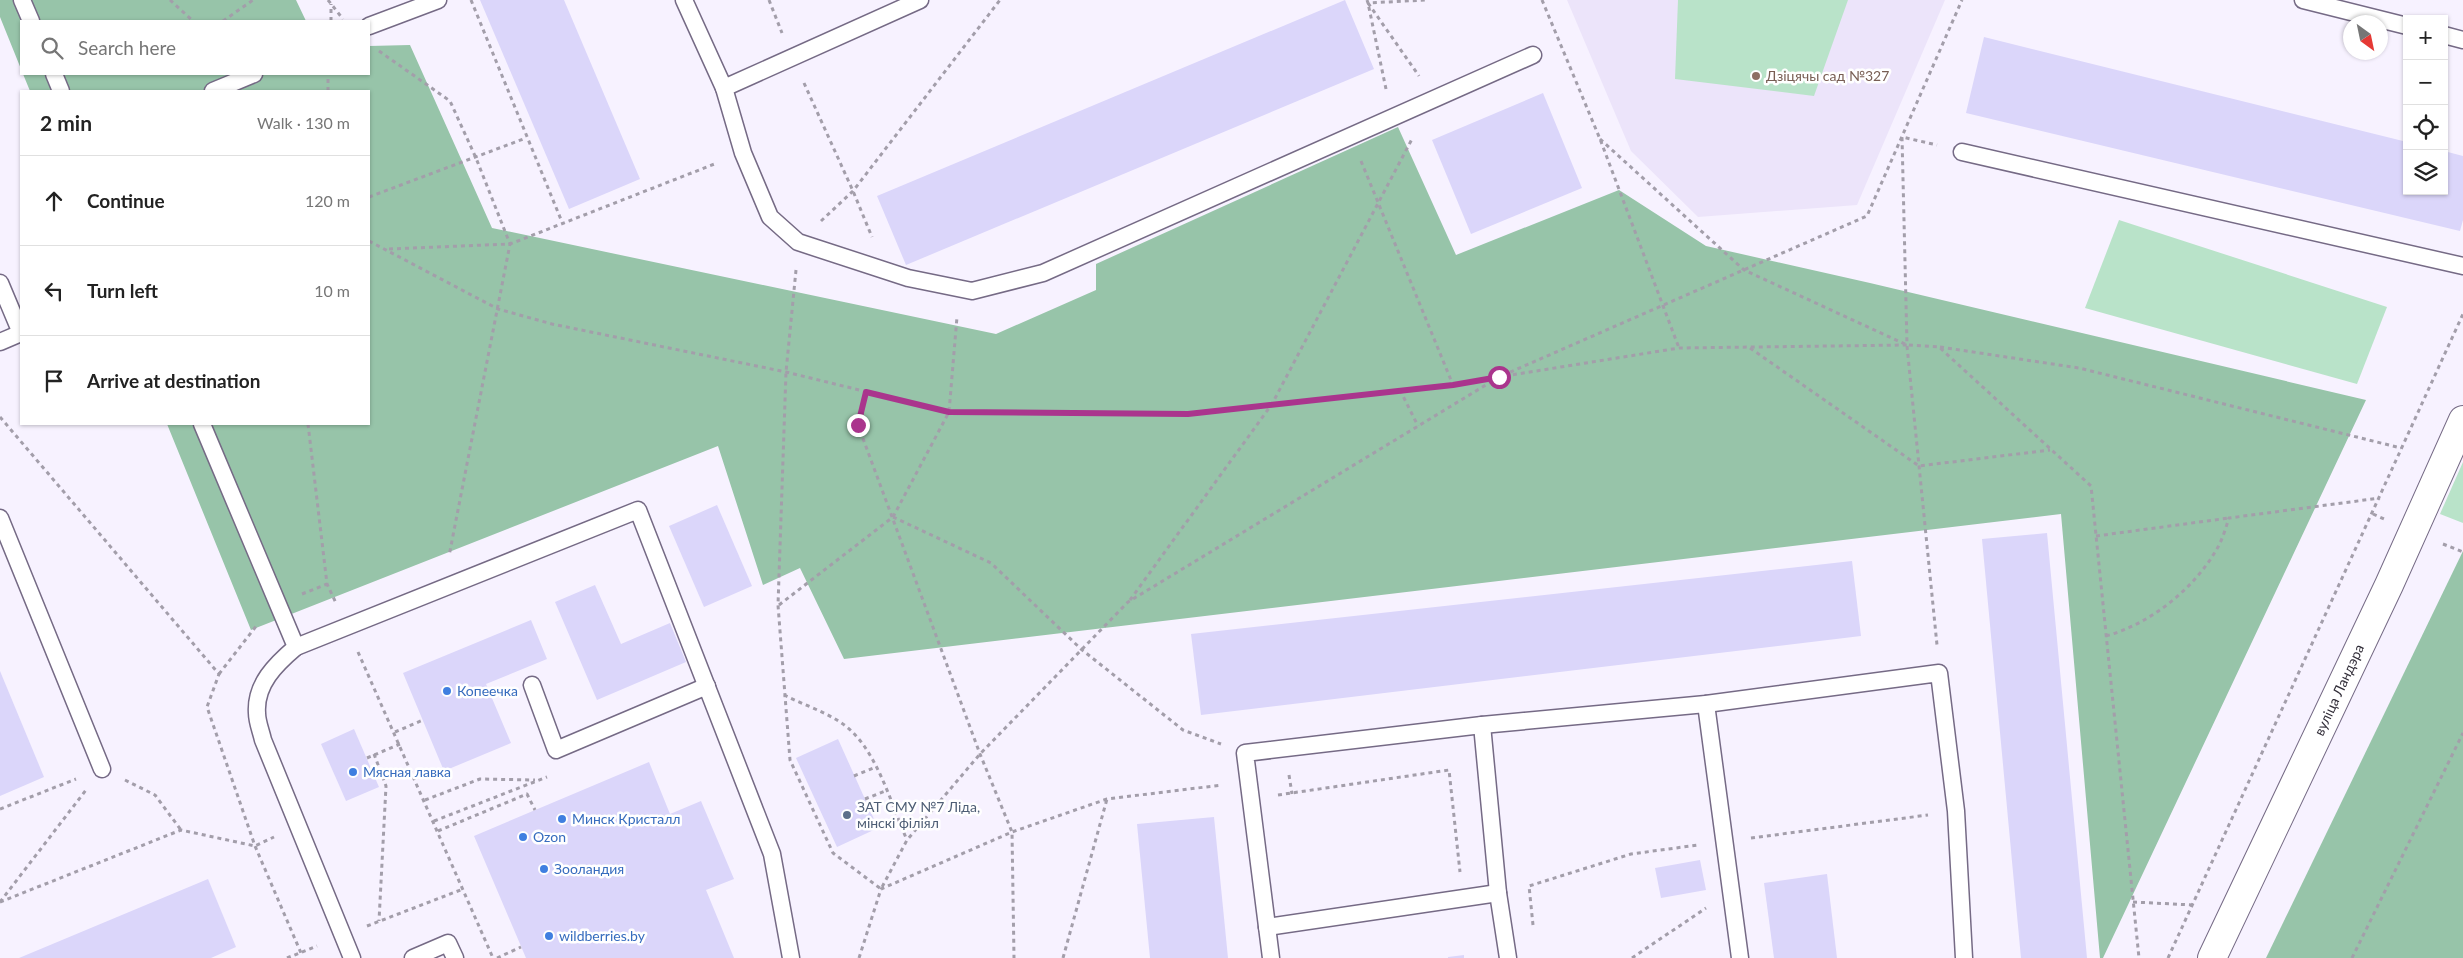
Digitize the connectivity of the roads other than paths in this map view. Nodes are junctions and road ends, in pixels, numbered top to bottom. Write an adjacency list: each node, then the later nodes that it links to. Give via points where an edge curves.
1 (22, 0): 6 (lane)
2 (438, 0): 8 (lane)
3 (684, 0): 14 (lane)
4 (920, 0): 14 (lane)
5 (2303, 0): 7 (lane)
6 (31, 20)
7 (2403, 25)
8 (370, 26)
9 (2448, 36): 10 (lane)
10 (2463, 40)
11 (1533, 55): 14 (lane, via 1043,272 972,291 908,278 798,242 770,217 744,153)
12 (54, 75): 15 (lane)
13 (252, 75): 16 (lane)
14 (724, 88)
15 (61, 90)
16 (215, 90)
17 (1962, 152): 18 (lane)
18 (2463, 266)
19 (0, 284): 20 (lane)
20 (20, 331)
21 (20, 333): 22 (lane)
22 (0, 342)
23 (2463, 420): 42 (street, вуліца Ландэра, via 2389,585)
24 (202, 425): 26 (lane)
25 (0, 518): 31 (lane)
26 (296, 647): 28 (lane, via 638,510); 34 (lane, via 271,669 260,692 256,712 263,740)
27 (532, 685): 28 (lane, via 556,750)
28 (707, 686): 37 (lane, via 772,854)
29 (1706, 704): 30 (lane); 40 (lane); 41 (lane, via 1940,673 1956,811)
30 (1482, 725): 32 (lane); 33 (lane, via 1245,753)
31 (102, 769)
32 (1498, 893): 33 (lane); 39 (lane)
33 (1267, 927): 38 (lane)
34 (352, 958)
35 (413, 958): 36 (lane, via 448,943)
36 (455, 958)
37 (791, 958)
38 (1271, 958)
39 (1508, 958)
40 (1740, 958)
41 (1964, 958)
42 (2212, 958)

